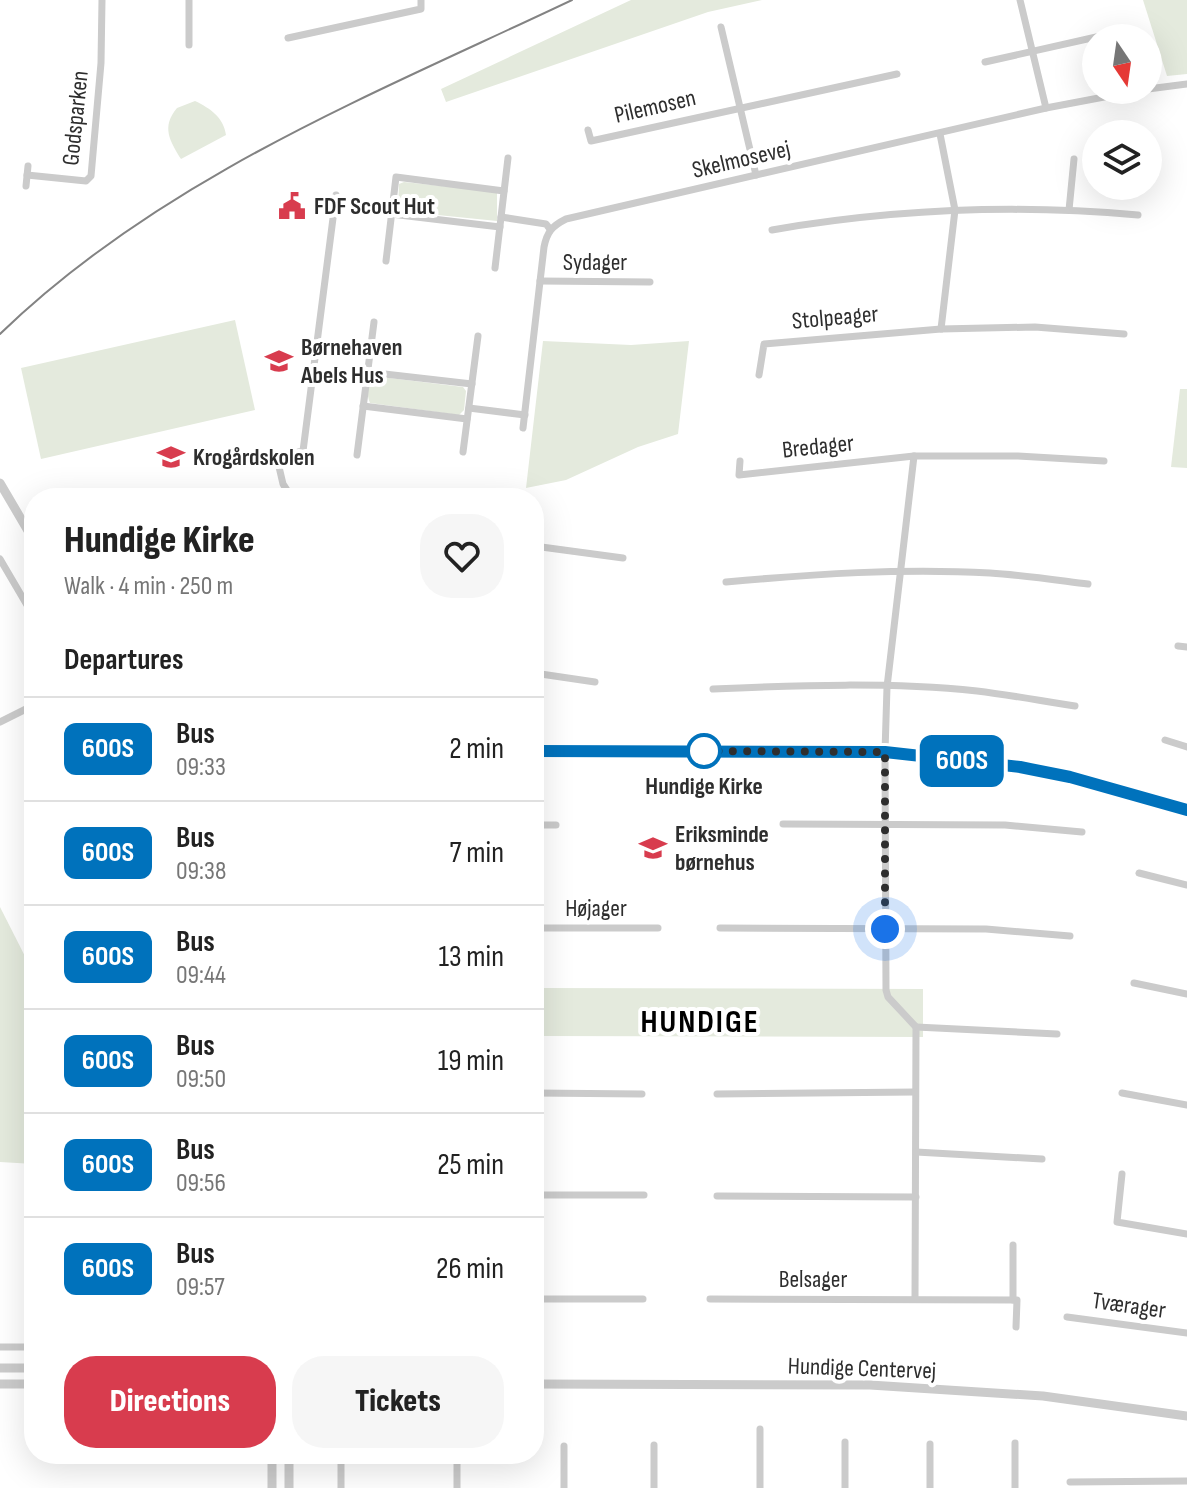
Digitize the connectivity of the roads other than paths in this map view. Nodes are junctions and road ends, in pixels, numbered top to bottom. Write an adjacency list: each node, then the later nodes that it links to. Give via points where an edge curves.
1 (102, 0): 22 (street, Godsparken, via 91,176 86,181)
2 (189, 0): 8 (street)
3 (421, 0): 6 (street, via 421,9)
4 (1020, 0): 9 (street)
5 (721, 27): 15 (street)
6 (288, 38)
7 (1082, 40): 9 (street)
8 (189, 45)
9 (1032, 51): 10 (street); 16 (street)
10 (985, 62)
11 (897, 74): 15 (street, Pilemosen)
12 (1187, 84): 13 (street)
13 (1162, 87)
14 (1082, 101): 16 (street, Skelmosevej)
15 (739, 108): 17 (street, Pilemosen, via 591,141); 23 (street)
16 (1046, 108): 18 (street, Skelmosevej)
17 (588, 130)
18 (940, 134): 23 (street, Skelmosevej); 27 (street)
19 (508, 158): 25 (street)
20 (1074, 159): 28 (street)
21 (28, 166): 22 (street, Godsparken)
22 (27, 175): 24 (street, Godsparken)
23 (756, 175): 33 (street, Skelmosevej, via 566,219)
24 (26, 186)
25 (504, 191): 29 (street, via 396,177); 31 (street)
26 (336, 195): 57 (street, via 303,451 276,456)
27 (955, 210): 28 (street); 34 (street); 40 (street)
28 (1069, 210): 30 (street)
29 (391, 214): 32 (street); 35 (street)
30 (1138, 215)
31 (501, 217): 32 (street); 33 (street)
32 (500, 227): 36 (street)
33 (550, 229): 37 (street)
34 (772, 230)
35 (386, 261)
36 (495, 268)
37 (540, 281): 38 (street, Sydager); 48 (street)
38 (650, 282)
39 (374, 322): 43 (street)
40 (941, 329): 41 (street, Stolpeager, via 1035,327); 44 (street, Stolpeager, via 764,344)
41 (1124, 334)
42 (478, 336): 45 (street)
43 (367, 372): 45 (street); 46 (street)
44 (759, 375)
45 (472, 384): 47 (street)
46 (363, 406): 49 (street); 52 (street)
47 (469, 408): 48 (street); 49 (street)
48 (525, 415): 50 (street)
49 (467, 419): 51 (street)
50 (523, 428)
51 (463, 452)
52 (357, 455)
53 (914, 456): 54 (street, Bredager, via 739,475); 55 (street, Bredager); 62 (street)
54 (740, 461)
55 (1104, 461)
56 (0, 483): 58 (street)
57 (286, 488)
58 (24, 524)
59 (544, 547): 60 (street)
60 (623, 558)
61 (0, 559): 65 (street)
62 (899, 571): 63 (street); 64 (street, via 991,573); 68 (street)
63 (726, 582)
64 (1088, 584)
65 (24, 600)
66 (544, 674): 67 (street)
67 (595, 682)
68 (887, 687): 69 (street); 70 (street, via 976,691); 76 (street)
69 (713, 689)
70 (1075, 706)
71 (24, 710): 72 (street)
72 (0, 722)
73 (1165, 740): 74 (street)
74 (1187, 747)
75 (544, 751): 76 (street)
76 (885, 752): 77 (street, via 1020,767); 78 (street)
77 (1187, 810)
78 (886, 823): 79 (street); 82 (street); 88 (street)
79 (783, 824)
80 (544, 825): 81 (street)
81 (556, 825)
82 (1082, 832)
83 (1139, 873): 84 (street)
84 (1187, 885)
85 (544, 928): 86 (street, Højager)
86 (658, 928)
87 (720, 928): 88 (street)
88 (885, 929): 89 (street); 92 (street, via 888,997)
89 (1070, 936)
90 (1134, 983): 91 (street)
91 (1187, 994)
92 (916, 1027): 93 (street); 94 (street)
93 (1057, 1034)
94 (915, 1092): 98 (street); 100 (street)
95 (544, 1093): 97 (street)
96 (1122, 1093): 99 (street)
97 (642, 1094)
98 (717, 1094)
99 (1187, 1105)
100 (916, 1152): 101 (street); 106 (street)
101 (1042, 1159)
102 (1122, 1174): 107 (street, via 1117,1222)
103 (544, 1195): 104 (street)
104 (644, 1195)
105 (717, 1196): 106 (street)
106 (916, 1197): 112 (street)
107 (1187, 1234)
108 (1013, 1245): 113 (street)
109 (544, 1299): 110 (street)
110 (643, 1299)
111 (710, 1299): 112 (street, Belsager)
112 (915, 1299): 113 (street, Belsager)
113 (1013, 1300): 115 (street)
114 (1067, 1317): 116 (street, Tværager)
115 (1016, 1327)
116 (1187, 1333)
117 (0, 1347): 118 (street)
118 (24, 1347)
119 (0, 1368): 120 (street)
120 (24, 1368)
121 (0, 1384): 122 (street)
122 (24, 1384)
123 (544, 1384): 124 (street, Hundige Centervej, via 870,1385 1043,1396)
124 (1187, 1416)
125 (760, 1429): 143 (street)
126 (845, 1442): 144 (street)
127 (1015, 1443): 146 (street)
128 (930, 1444): 145 (street)
129 (654, 1445): 142 (street)
130 (564, 1446): 141 (street)
131 (272, 1464): 137 (street)
132 (289, 1464): 138 (street)
133 (341, 1464): 139 (street)
134 (457, 1464): 140 (street)
135 (1187, 1481): 136 (street)
136 (1070, 1482)
137 (272, 1488)
138 (289, 1488)
139 (341, 1488)
140 (457, 1488)
141 (564, 1488)
142 (654, 1488)
143 (760, 1488)
144 (845, 1488)
145 (930, 1488)
146 (1015, 1488)

